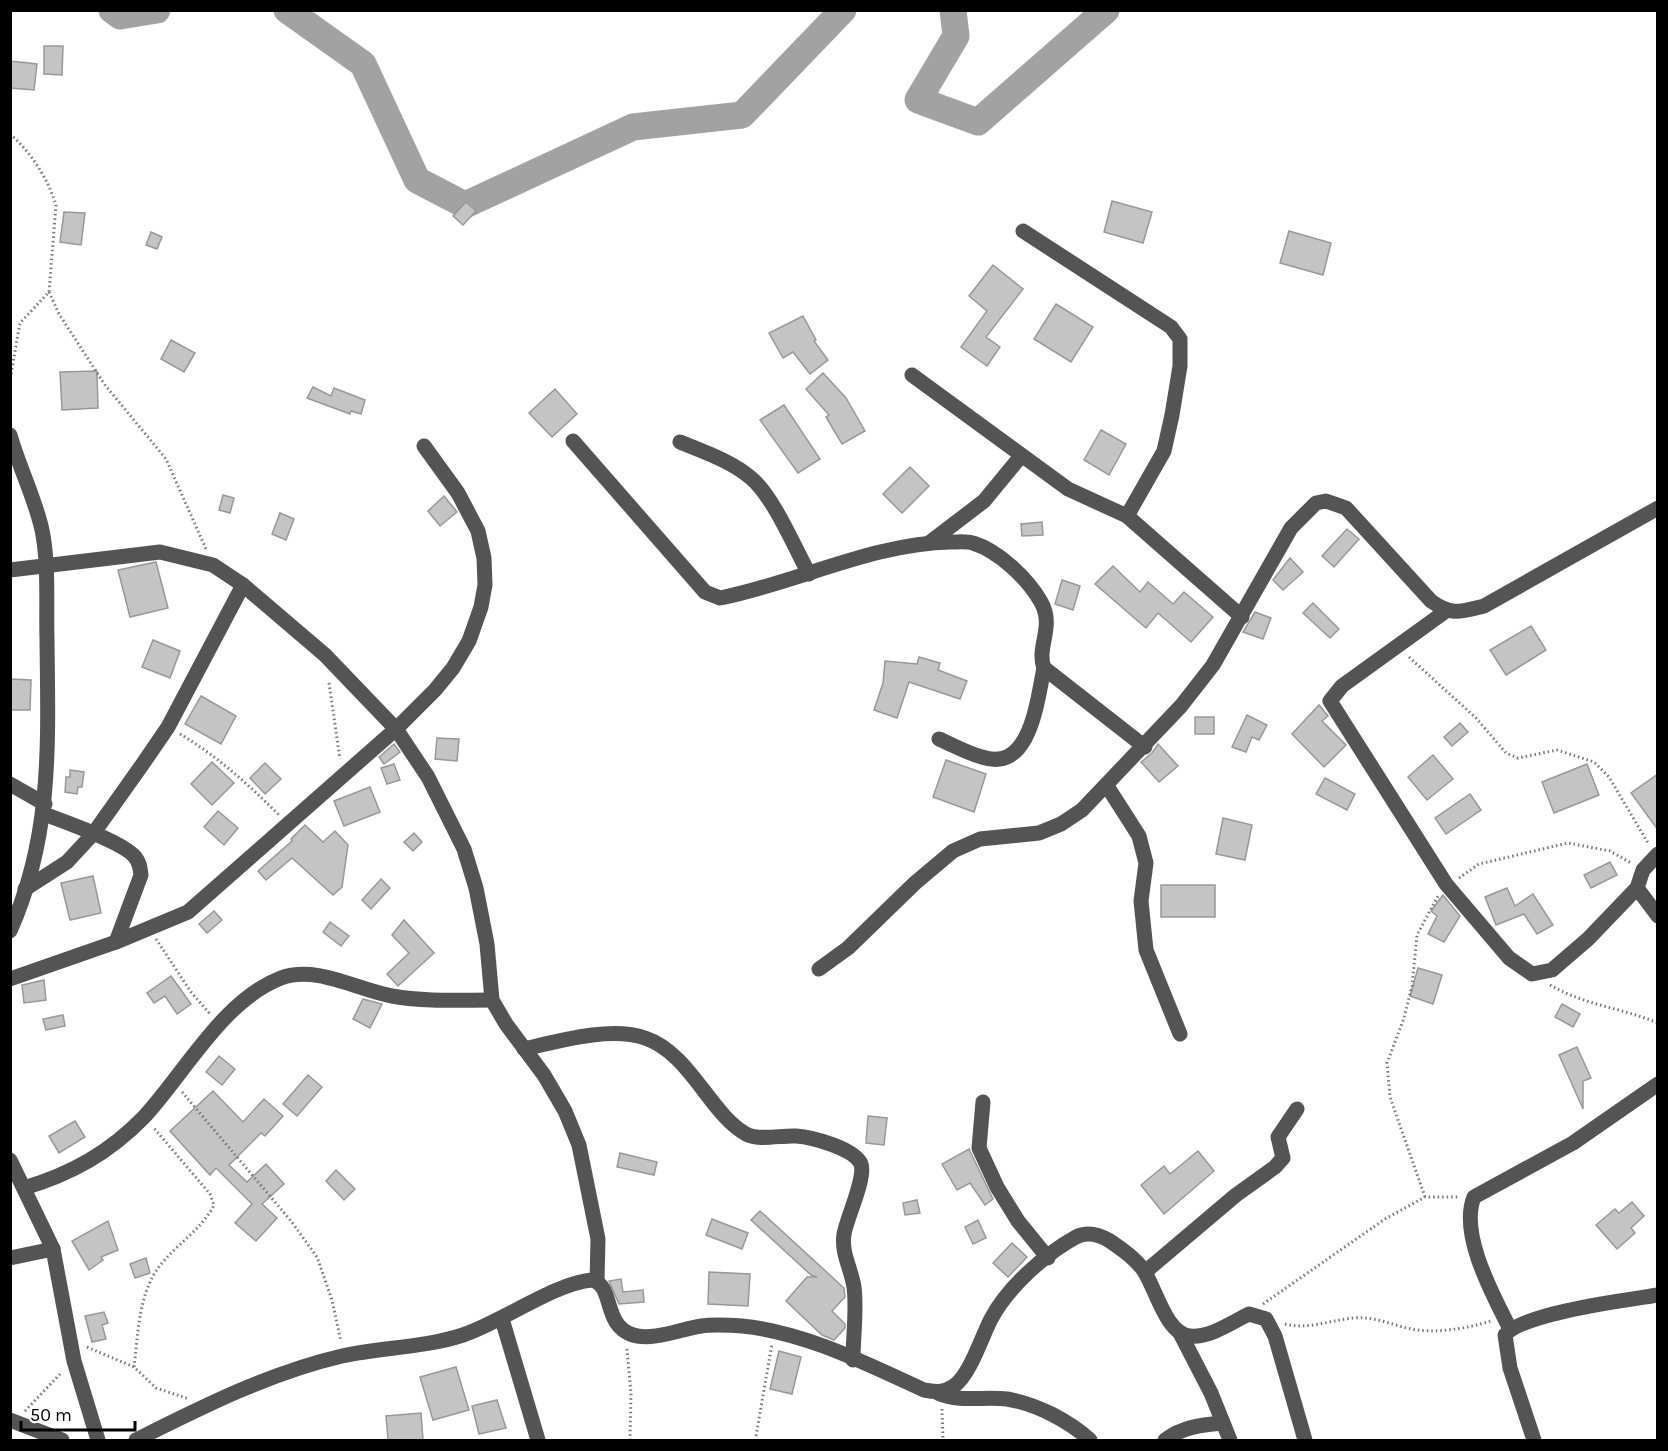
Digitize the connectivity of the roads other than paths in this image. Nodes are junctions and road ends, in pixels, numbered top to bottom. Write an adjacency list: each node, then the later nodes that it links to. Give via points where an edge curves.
1 (1023, 231): 9 (street, via 1171,327 1180,339 1180,366 1164,451)
2 (912, 375): 7 (street)
3 (10, 435): 11 (street, via 42,531)
4 (573, 441): 13 (street, via 705,592 720,598)
5 (680, 442): 13 (street, via 729,463 753,479 774,507)
6 (424, 446): 18 (street, via 458,493 478,531 485,585 464,650 435,690)
7 (1021, 456): 9 (street, via 1068,489); 10 (street, via 984,501)
8 (1658, 508): 15 (street, via 1484,606)
9 (1127, 516): 16 (street)
10 (930, 543): 13 (street); 17 (street, via 972,542 994,553 1017,573 1041,603 1048,626 1041,660)
11 (45, 568): 12 (street); 14 (street, via 160,552 213,565); 23 (street)
12 (10, 570)
13 (809, 574)
14 (243, 585): 18 (street, via 325,655); 24 (street, via 168,727)
15 (1446, 611): 16 (street, via 1414,583 1346,508 1326,501 1316,502 1291,528); 26 (street, via 1342,686 1330,701 1447,885 1509,958 1532,974 1552,970)
16 (1242, 617): 20 (street, via 1207,673)
17 (1044, 668): 19 (street, via 1026,739 1017,751 1002,759 984,758); 20 (street)
18 (396, 729): 30 (street, via 188,912); 33 (street, via 428,777 464,849 487,944)
19 (939, 739)
20 (1145, 747): 22 (street)
21 (10, 784): 23 (street)
22 (1107, 786): 31 (street, via 1061,824 1038,832 980,839 953,851 848,948); 34 (street, via 1139,836 1146,863 1141,901 1146,950)
23 (45, 809): 24 (street); 27 (street)
24 (93, 834): 27 (street, via 67,862); 30 (street, via 134,855 140,865 141,875)
25 (1657, 854): 26 (street, via 1643,870)
26 (1637, 888): 28 (street)
27 (25, 889): 29 (street)
28 (1658, 916)
29 (10, 931)
30 (116, 942): 32 (street)
31 (819, 969)
32 (10, 979)
33 (492, 1000): 35 (street); 40 (street, via 392,996 332,979 305,975 281,978 253,995 219,1024 144,1116 113,1146 88,1163)
34 (1180, 1034)
35 (524, 1049): 45 (street, via 560,1102 579,1145 598,1239); 50 (street, via 607,1034 644,1038 665,1048 734,1126 749,1136 798,1136 831,1144 858,1160 862,1166 860,1178 843,1249 854,1287)
36 (1658, 1084): 48 (street, via 1573,1143 1474,1197 1469,1209 1470,1228 1486,1282)
37 (983, 1102): 43 (street, via 979,1148 1018,1221)
38 (1297, 1109): 44 (street, via 1278,1137 1283,1158 1275,1167)
39 (10, 1160): 40 (street)
40 (24, 1188): 41 (street)
41 (53, 1250): 42 (street); 55 (street, via 74,1361)
42 (10, 1258)
43 (1048, 1258): 44 (street, via 1078,1236 1087,1234 1100,1236 1135,1260); 51 (street, via 1006,1298 992,1317 964,1374 955,1386)
44 (1145, 1272): 49 (street, via 1163,1311)
45 (597, 1281): 47 (street, via 566,1285); 50 (street, via 614,1322 636,1336 704,1325 744,1326 807,1340)
46 (1658, 1295): 48 (street)
47 (502, 1319): 56 (street, via 427,1344 344,1356 291,1370); 57 (street)
48 (1507, 1323): 62 (street, via 1510,1368)
49 (1180, 1333): 53 (street); 61 (street, via 1204,1334 1249,1314 1266,1319 1275,1336)
50 (853, 1360): 51 (street)
51 (940, 1394): 58 (street, via 970,1401 1006,1399 1030,1405 1075,1427)
52 (13, 1421): 54 (street)
53 (1222, 1423): 59 (street, via 1195,1425); 60 (street)
54 (62, 1440)
55 (99, 1440)
56 (136, 1440)
57 (538, 1440)
58 (1090, 1440)
59 (1165, 1440)
60 (1230, 1440)
61 (1305, 1440)
62 (1534, 1440)

